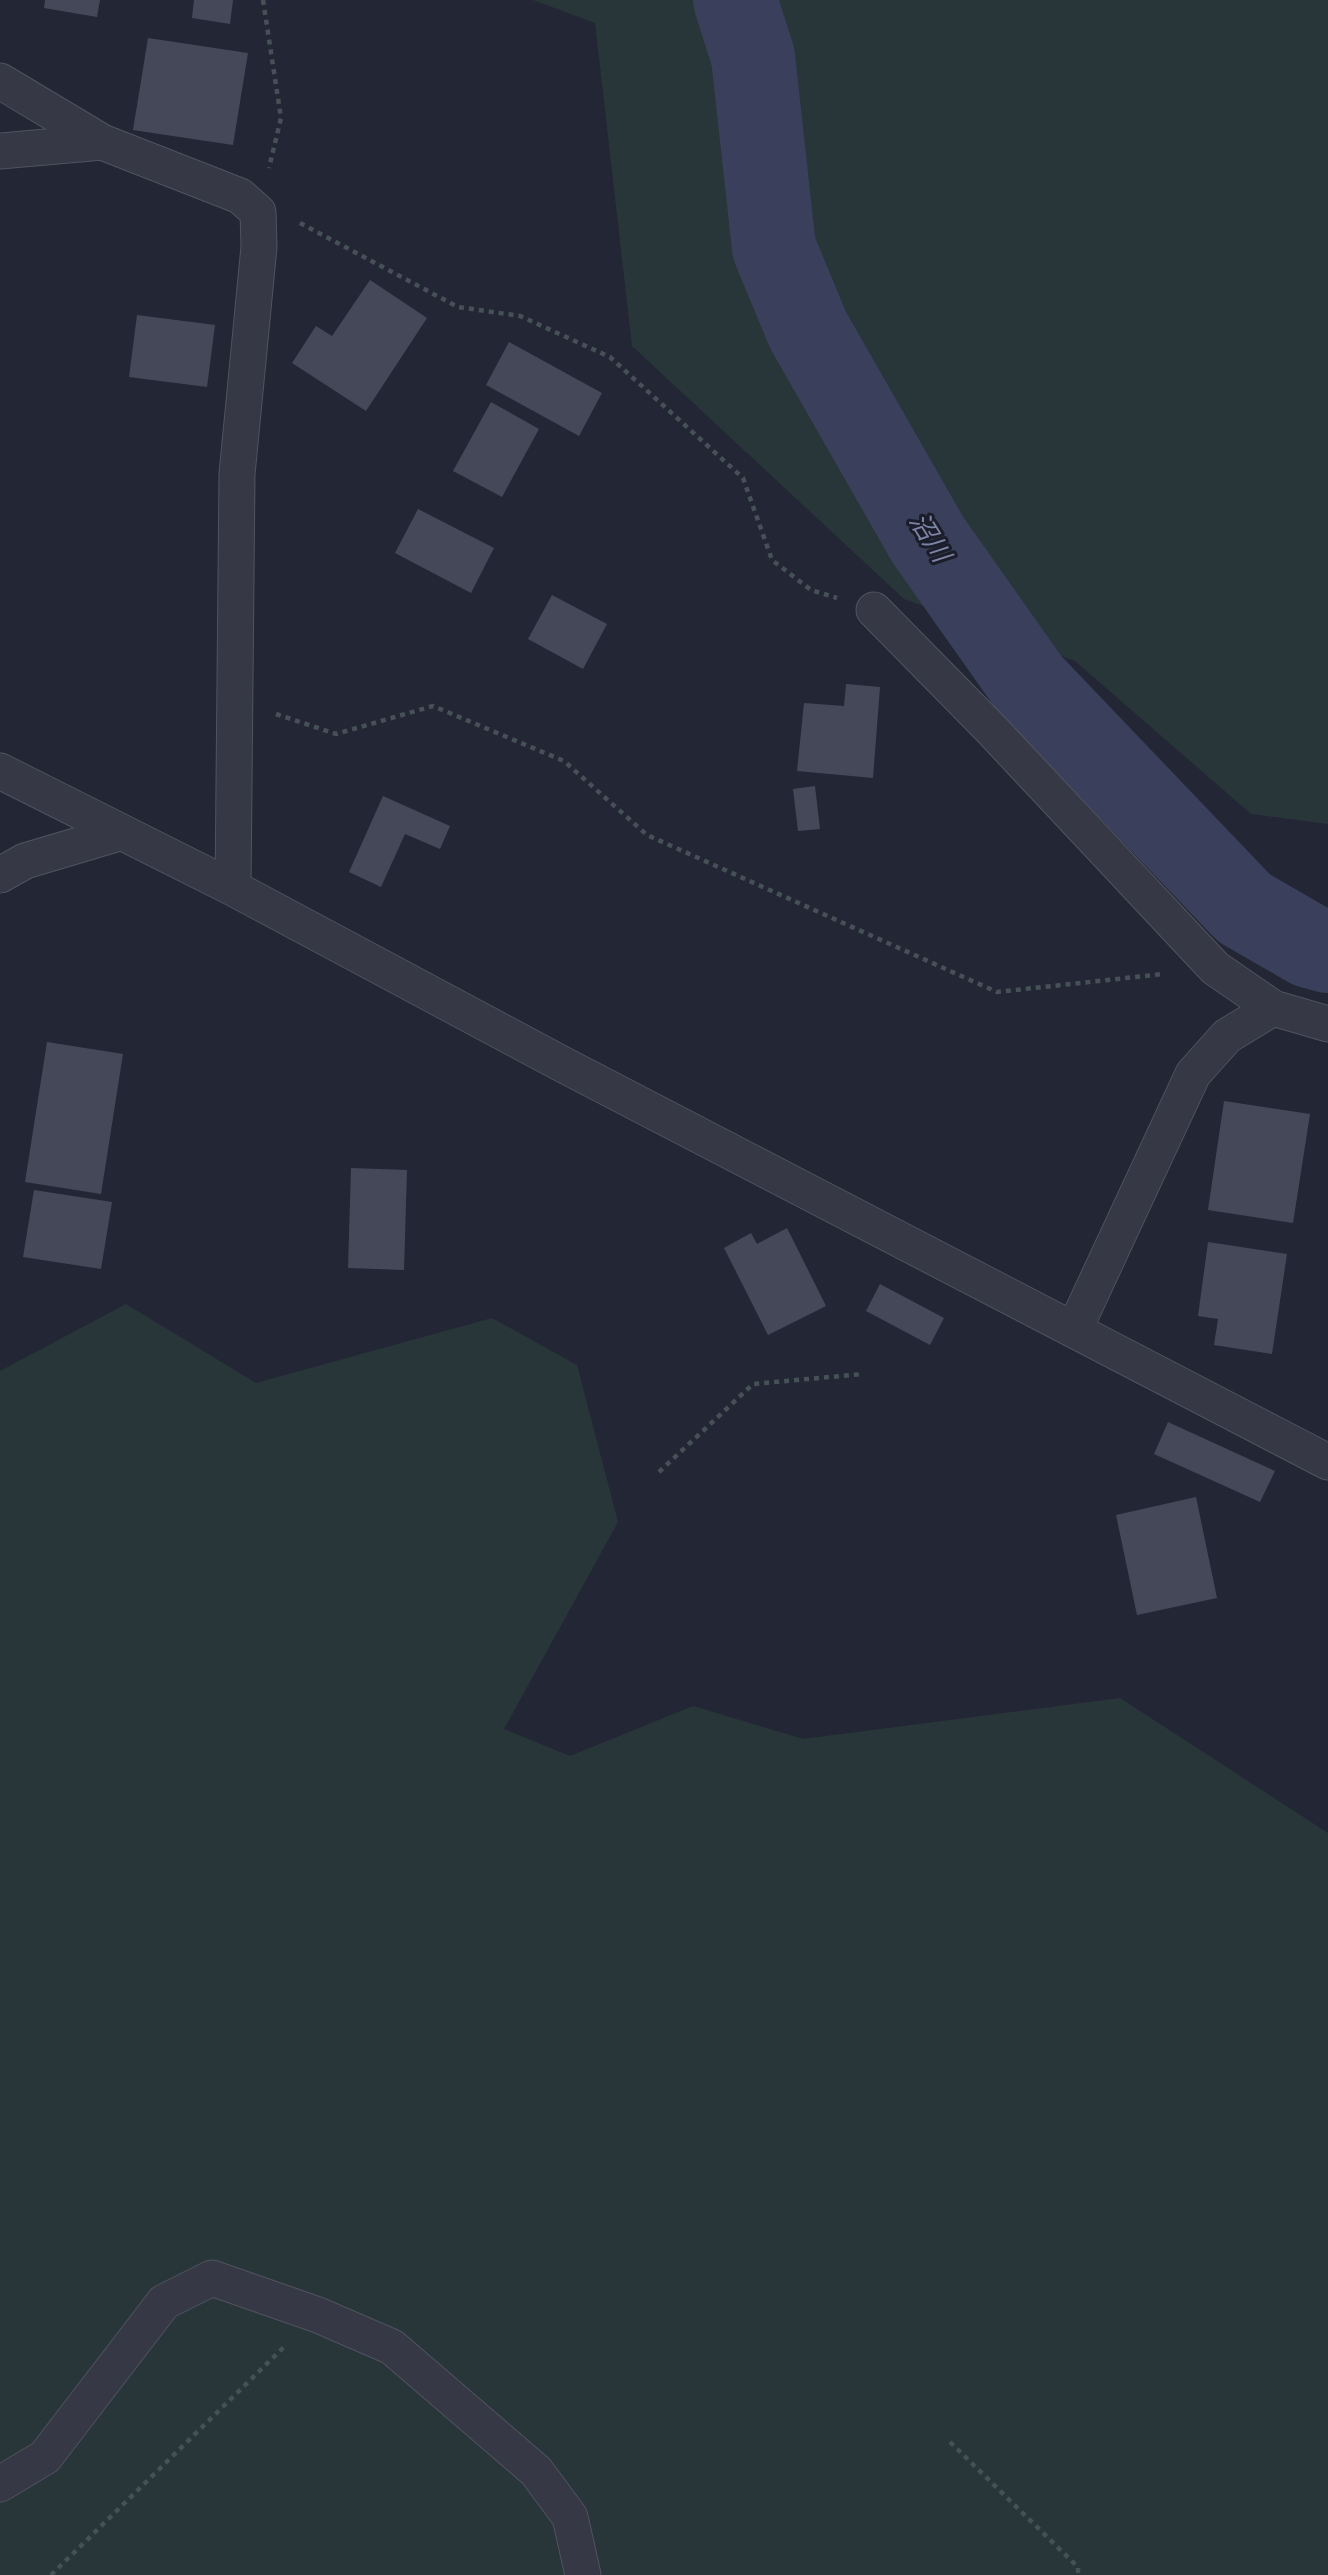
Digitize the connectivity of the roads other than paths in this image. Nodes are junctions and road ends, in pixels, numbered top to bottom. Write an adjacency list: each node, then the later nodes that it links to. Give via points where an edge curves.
1 (0, 81): 2 (street)
2 (102, 142): 3 (street); 8 (street, via 240,196 257,212 259,247 237,474)
3 (0, 151)
4 (874, 610): 9 (street, via 1215,968)
5 (0, 771): 6 (street)
6 (119, 833): 7 (street, via 25,861); 8 (street)
7 (0, 875)
8 (233, 888): 11 (street)
9 (1273, 1008): 10 (street); 11 (street, via 1227,1037 1193,1074)
10 (1328, 1024)
11 (1073, 1330): 12 (street)
12 (1328, 1462)
13 (0, 2484): 14 (street, via 45,2457 163,2302 212,2278 393,2347 536,2470 570,2517)
14 (583, 2575)

